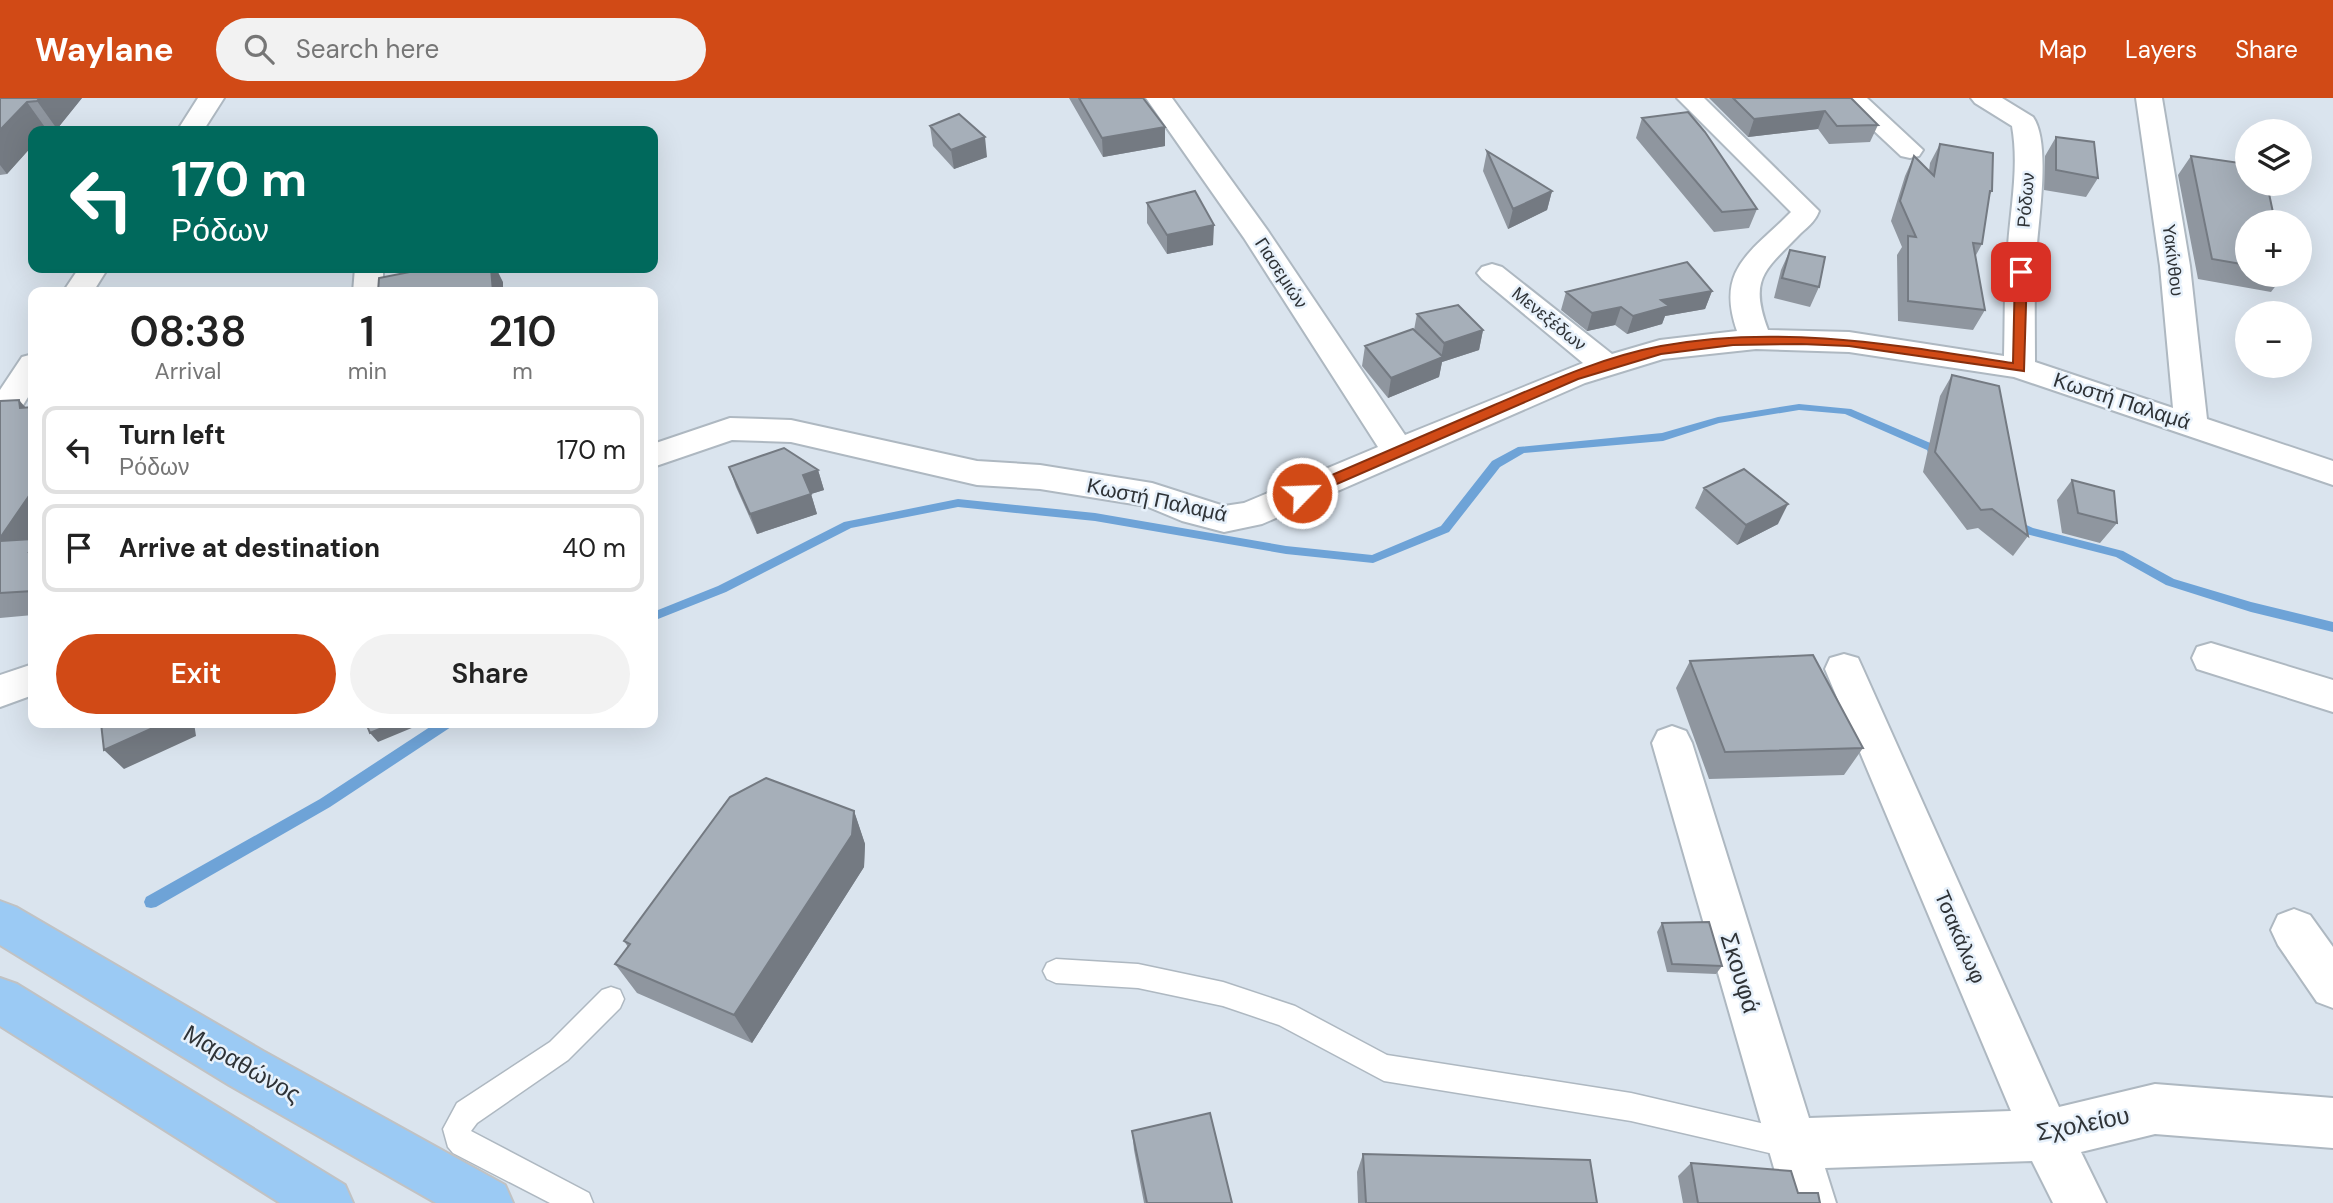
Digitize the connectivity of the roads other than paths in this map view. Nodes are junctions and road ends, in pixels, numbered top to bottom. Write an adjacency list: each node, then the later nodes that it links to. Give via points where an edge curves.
1 (211, 98): 8 (street)
2 (1159, 98): 17 (street, Γιασεμιών, via 1258,237)
3 (1690, 98): 11 (street, via 1805,211 1751,267 1746,278 1746,315)
4 (1852, 98): 9 (street)
5 (1984, 98): 7 (street, Ρόδων)
6 (2149, 98): 16 (street, Υακίνθου, via 2175,267)
7 (2019, 110): 13 (street, Ρόδων, via 2029,144 2030,173 2022,248)
8 (193, 126)
9 (1910, 150)
10 (1492, 273): 12 (street, Μενεξέδων)
11 (1756, 339): 12 (street, Κωστή Παλαμά, via 1660,350); 13 (street, Κωστή Παλαμά, via 1849,342)
12 (1607, 366): 17 (street, Κωστή Παλαμά)
13 (2019, 368): 16 (street, Κωστή Παλαμά)
14 (28, 372): 15 (street)
15 (0, 415)
16 (2192, 424): 19 (street, Κωστή Παλαμά)
17 (1398, 451): 18 (street, Κωστή Παλαμά, via 1250,514 1224,519 1152,495 1040,477 977,473 791,431 730,429)
18 (658, 454)
19 (2333, 472)
20 (2211, 658): 24 (street)
21 (1844, 669): 33 (street, Τσακάλωφ)
22 (28, 681): 23 (street)
23 (0, 691)
24 (2333, 696)
25 (1672, 743): 34 (street, Σκουφά)
26 (0, 921): 36 (main road, Μαραθώνος, via 246,1068)
27 (2294, 930): 29 (street)
28 (1056, 971): 34 (lane, via 1138,976 1223,994 1286,1015 1384,1068 1631,1107)
29 (2333, 986)
30 (611, 999): 37 (lane, via 559,1051 467,1113 457,1129 463,1143)
31 (0, 1000): 35 (main road)
32 (2333, 1123): 33 (street, Σχολείου, via 2155,1109)
33 (2046, 1135): 34 (street, Σχολείου); 39 (street, Τσακάλωφ)
34 (1791, 1144): 38 (street, Σκουφά)
35 (327, 1203)
36 (487, 1203)
37 (579, 1203)
38 (1810, 1203)
39 (2080, 1203)

